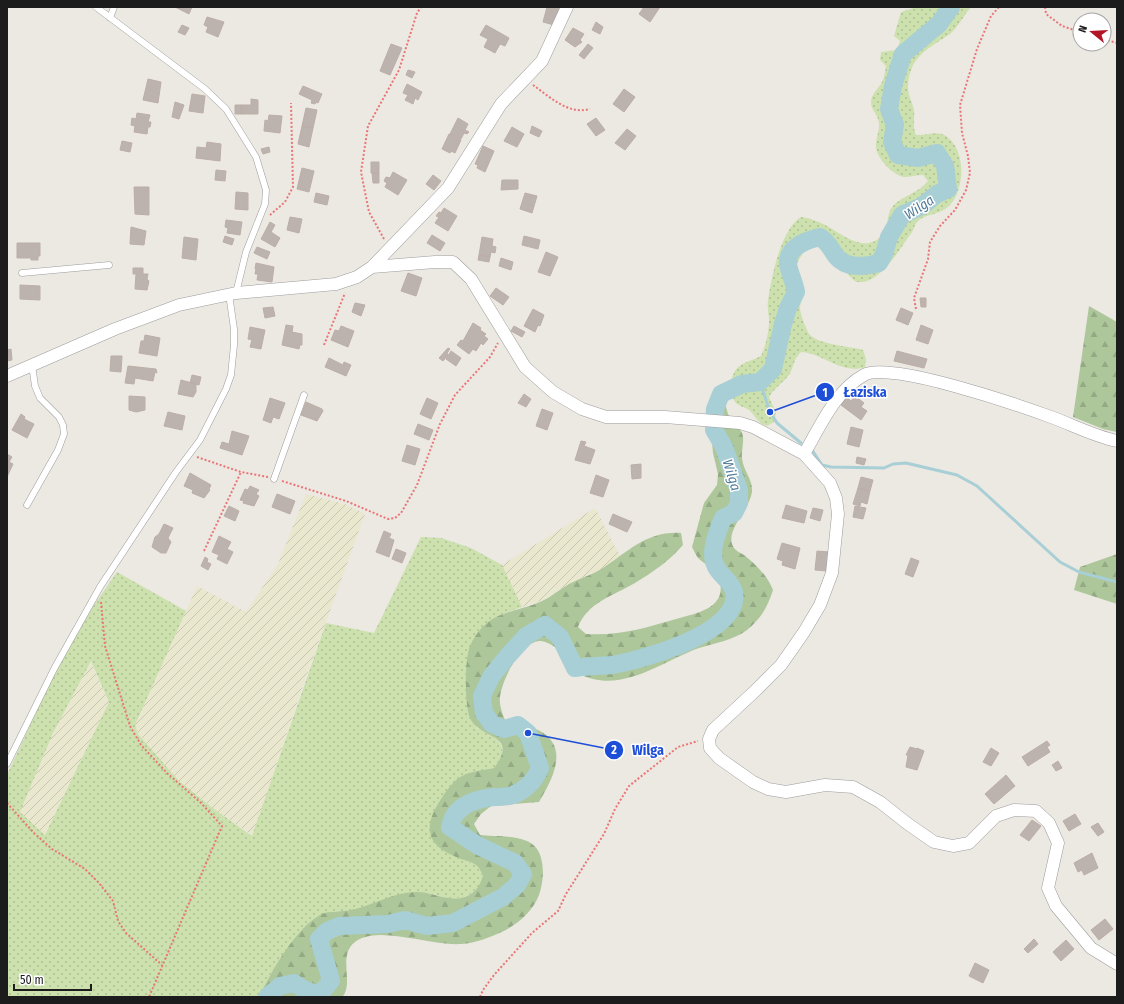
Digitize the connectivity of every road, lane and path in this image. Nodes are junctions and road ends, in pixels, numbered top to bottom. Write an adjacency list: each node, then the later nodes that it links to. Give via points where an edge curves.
1 (96, 7): 7 (lane)
2 (114, 7): 7 (lane)
3 (421, 7): 13 (path, via 399,70 368,126 361,172 369,212)
4 (566, 7): 9 (street, via 542,61)
5 (999, 7): 19 (path, via 991,16 977,49 960,105 962,133 970,173 966,190 955,210 930,242 928,259 914,298)
6 (1045, 7): 8 (path, via 1046,14 1062,26)
7 (110, 18): 12 (lane, via 205,89 226,109 240,129 261,170 266,190)
8 (1072, 29)
9 (525, 80): 11 (path, via 566,108 583,111); 13 (street, via 502,104 448,188)
10 (291, 103): 12 (path, via 290,196 280,208)
11 (590, 109)
12 (261, 217): 18 (lane)
13 (389, 249): 15 (street)
14 (108, 265): 16 (lane)
15 (372, 267): 17 (street); 20 (street, via 453,262 471,279)
16 (22, 273)
17 (351, 279): 18 (street, via 336,284); 21 (path)
18 (232, 293): 22 (street, via 179,304); 26 (lane, via 234,329 231,375 204,433)
19 (916, 309)
20 (504, 331): 27 (street, via 525,367 553,392 582,410 606,417 740,422); 29 (path, via 490,357 455,395 440,424 417,485 401,513 395,518 388,519 346,501)
21 (324, 345)
22 (32, 365): 23 (street); 30 (lane, via 34,386 40,398 59,417 64,434 58,450)
23 (7, 376)
24 (304, 395): 29 (lane)
25 (1117, 441): 27 (street, via 1087,433 1029,409 934,381 876,371 865,374 839,397)
26 (190, 454): 28 (path); 32 (lane)
27 (804, 454): 33 (street, via 830,483 836,498 838,514 832,573 820,605 781,665 713,730)
28 (242, 472): 29 (path); 31 (path)
29 (274, 479)
30 (27, 505)
31 (204, 551)
32 (100, 587): 34 (lane, via 54,669); 37 (path, via 105,646 130,726 141,745 222,826)
33 (709, 739): 36 (street, via 710,748 719,758 753,782 768,789 786,792 825,785 852,788 880,802 934,842 953,846 969,843 996,816 1014,810 1036,811 1049,823 1058,843 1048,888 1056,906 1091,948); 39 (path, via 692,741 678,747 630,786 558,911 532,933 494,975)
34 (7, 764)
35 (7, 803): 37 (path, via 52,849 85,869 99,883 113,901 118,921 126,933)
36 (1117, 964)
37 (162, 965): 38 (path)
38 (149, 997)
39 (480, 997)

